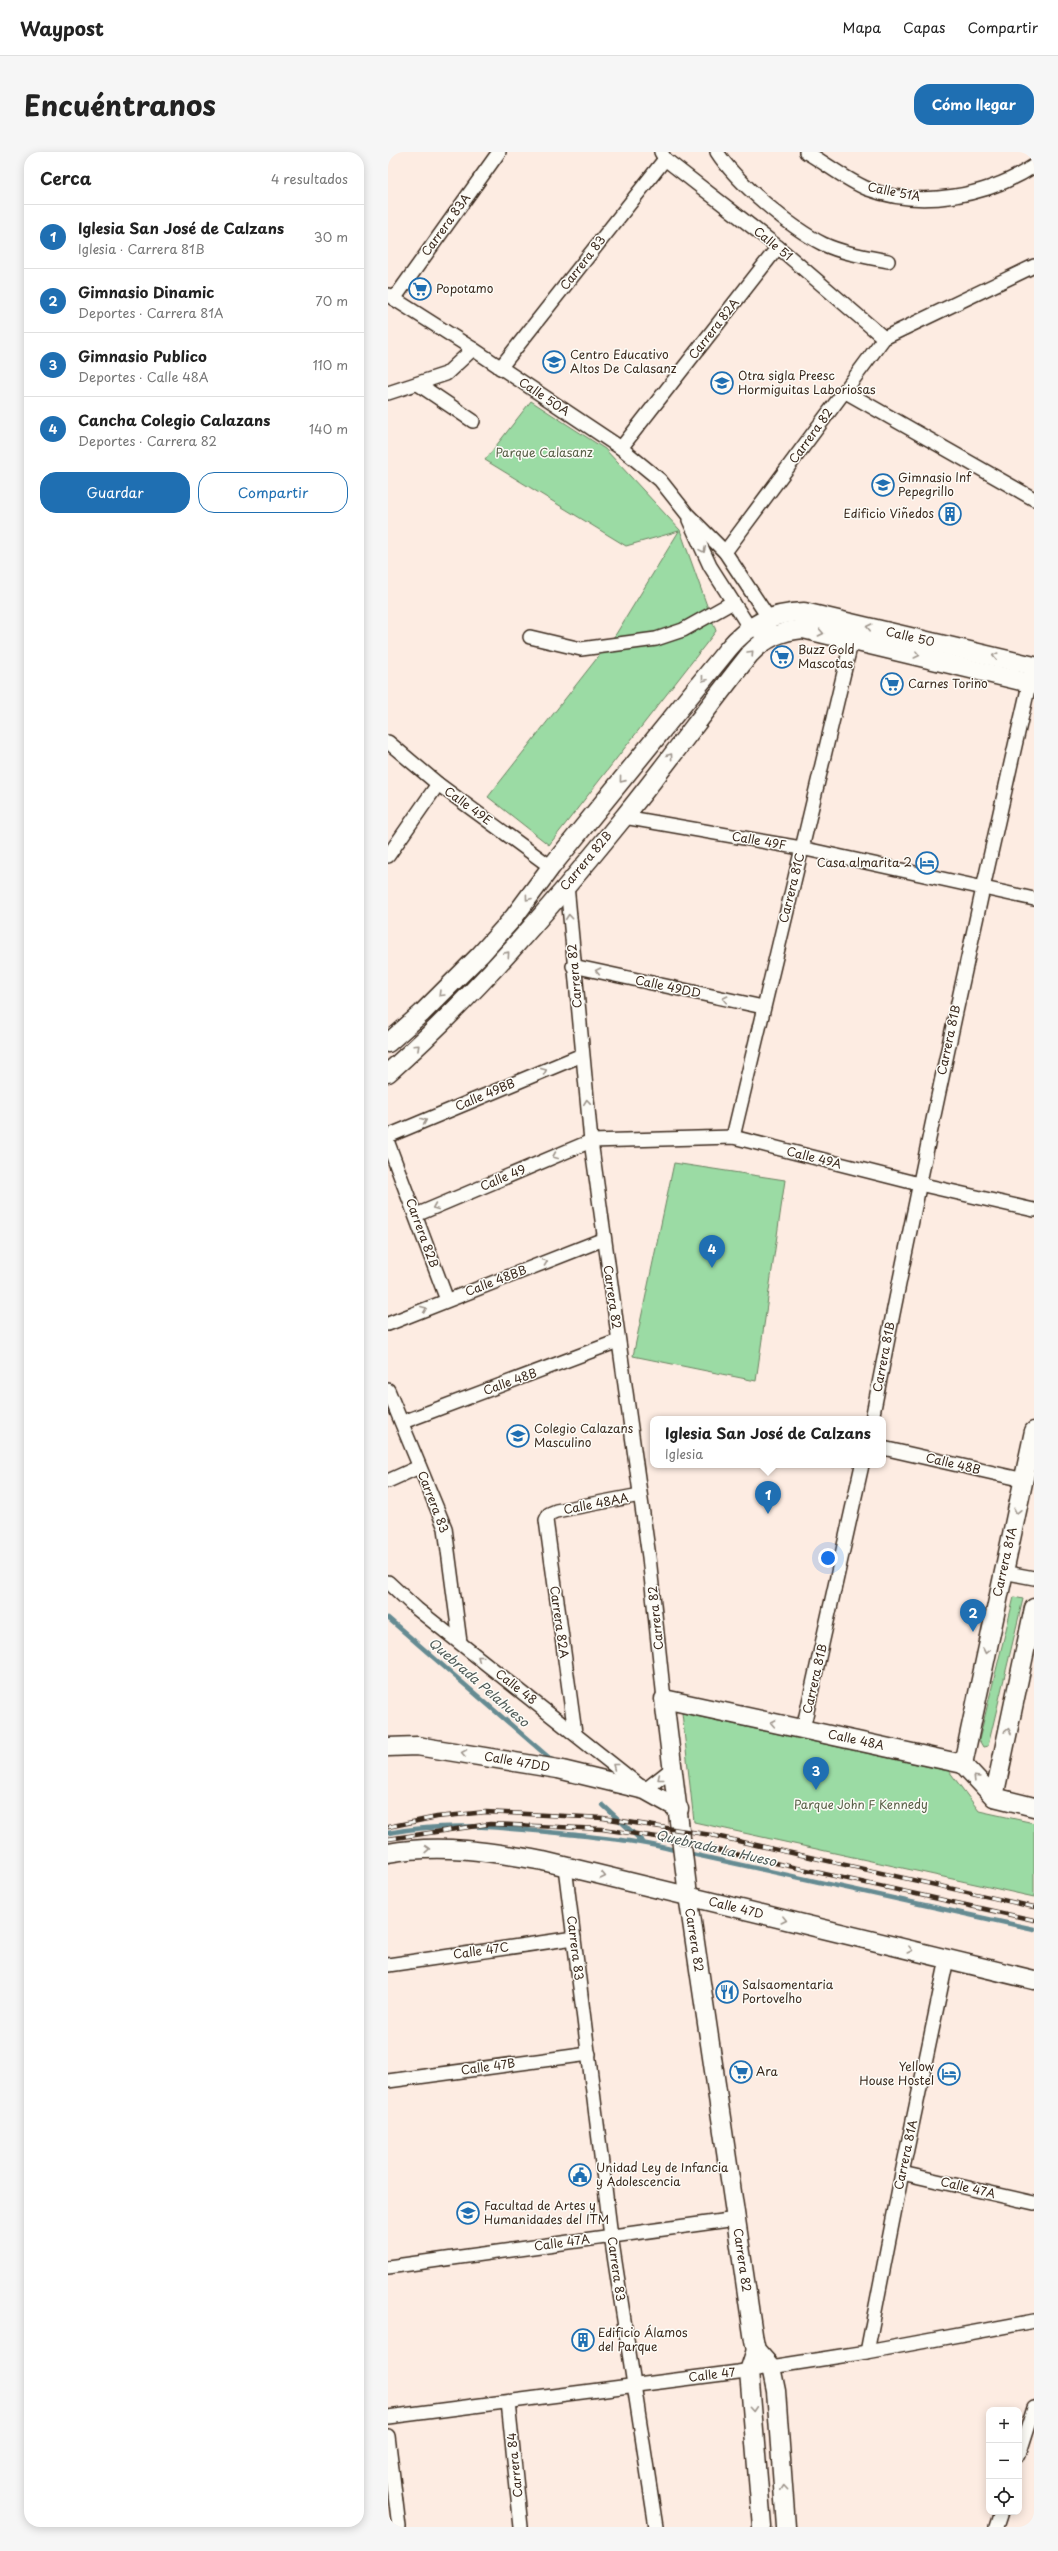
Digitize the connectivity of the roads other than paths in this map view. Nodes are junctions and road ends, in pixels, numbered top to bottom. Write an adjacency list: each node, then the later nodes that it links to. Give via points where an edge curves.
1 (499, 152): 9 (street, Carrera 83A)
2 (717, 152): 7 (street, via 725,164 770,208 823,244)
3 (806, 152): 5 (street, Calle 51A, via 848,180 870,190 922,199 970,193 1004,183)
4 (663, 155): 6 (street, Calle 51); 12 (street, Carrera 83)
5 (1034, 166)
6 (778, 247): 10 (street, Calle 51); 17 (street, Carrera 82A)
7 (888, 261)
8 (1033, 268): 10 (street, Carrera 82)
9 (391, 297): 11 (street, Calle 50A)
10 (884, 338): 14 (street, Carrera 82)
11 (473, 349): 12 (street, Calle 50A); 13 (street, via 446,374)
12 (500, 368): 17 (street, Calle 50A)
13 (418, 384): 15 (street); 16 (street)
14 (844, 391): 18 (street); 20 (street, Carrera 82)
15 (388, 393)
16 (473, 421)
17 (621, 448): 19 (street, Calle 50A, via 660,480)
18 (1034, 500)
19 (687, 514): 20 (street, Calle 50A); 21 (street, Calle 50A, one-way to 21, via 710,566)
20 (725, 552): 23 (street, Calle 50A)
21 (733, 602): 24 (street, Calle 50A); 26 (street, via 683,630 656,639 582,649)
22 (786, 612): 23 (street, Carrera 82B); 29 (street, Calle 50, one-way to 22, via 804,612)
23 (768, 617): 24 (street, Carrera 82B); 27 (street)
24 (749, 627): 27 (street); 35 (street, Carrera 82B, one-way to 35, via 728,649)
25 (790, 630): 27 (street, Carrera 82B); 28 (street, Calle 50, one-way to 28, via 803,629)
26 (530, 637)
27 (770, 637): 32 (street, Carrera 82B, one-way to 27, via 750,654)
28 (852, 639): 29 (street, Calle 50, one-way to 29); 33 (street, Carrera 81C)
29 (1033, 672): 37 (street, Carrera 81B)
30 (388, 742): 31 (street, Calle 49E)
31 (438, 784): 34 (street); 35 (street, Calle 49E)
32 (624, 816): 33 (street, Calle 49F); 36 (street, Carrera 82B)
33 (802, 848): 37 (street, Calle 49F); 40 (street, Carrera 81C)
34 (388, 856)
35 (551, 867): 41 (street, Carrera 82B, one-way to 41, via 514,917 480,955)
36 (567, 885): 39 (street, Carrera 82, one-way to 36); 43 (street, Carrera 82B, one-way to 36, via 453,1013)
37 (982, 888): 38 (street, Calle 49F); 48 (street, Carrera 81B)
38 (1034, 900)
39 (573, 966): 40 (street, Calle 49DD, one-way to 39); 42 (street, Carrera 82)
40 (763, 1007): 45 (street, Carrera 81C)
41 (388, 1043)
42 (582, 1055): 44 (street, Calle 49BB, one-way to 42); 46 (street, Carrera 82, one-way to 42)
43 (388, 1073)
44 (388, 1136)
45 (733, 1137): 46 (street, Calle 49A); 48 (street, Calle 49A)
46 (591, 1141): 50 (street, Calle 49, one-way to 50); 51 (street, Carrera 82)
47 (388, 1143): 50 (street, Carrera 82B)
48 (918, 1184): 49 (street, Calle 49A); 56 (street, Carrera 81B)
49 (1034, 1210)
50 (416, 1215): 52 (street, Carrera 82B)
51 (604, 1239): 52 (street, Calle 48BB, one-way to 51); 54 (street, Carrera 82)
52 (447, 1300): 53 (street, Calle 48BB, one-way to 52)
53 (388, 1324)
54 (618, 1341): 57 (street, Calle 48B); 64 (street, Carrera 82)
55 (388, 1390): 57 (street, Carrera 83)
56 (873, 1416)
57 (403, 1422): 60 (street, Carrera 83)
58 (1034, 1432): 62 (street, Carrera 81A)
59 (886, 1449): 62 (street, Calle 48B)
60 (419, 1467): 63 (street); 70 (street, Carrera 83, via 445,1528)
61 (861, 1468): 72 (street, Carrera 81B)
62 (1024, 1480): 66 (street, Carrera 81A, one-way to 66)
63 (388, 1481)
64 (640, 1495): 65 (street, Calle 48AA); 71 (street, Carrera 82)
65 (552, 1513): 73 (street, Carrera 82A, via 547,1517 545,1524)
66 (1003, 1572): 67 (street); 75 (street, Carrera 81A, one-way to 75)
67 (1034, 1578)
68 (388, 1582): 70 (street, Calle 48, via 417,1609)
69 (1034, 1608): 78 (street, one-way to 69)
70 (460, 1642): 73 (street, Calle 48, one-way to 70)
71 (664, 1699): 72 (street, Calle 48A, one-way to 71); 76 (street, Carrera 82)
72 (803, 1729): 75 (street, Calle 48A)
73 (575, 1733): 77 (street, Calle 48, one-way to 73)
74 (388, 1747): 77 (street, Calle 47DD, one-way to 74, via 558,1769 417,1746)
75 (963, 1764): 78 (street, one-way to 75)
76 (674, 1767): 77 (street, one-way to 77); 80 (street, Carrera 82)
77 (646, 1790): 80 (street, Calle 47DD)
78 (994, 1797): 79 (street)
79 (1034, 1807)
80 (679, 1816): 83 (street, Carrera 82)
81 (388, 1853): 82 (street, Calle 47D, one-way to 82, via 427,1848 481,1851)
82 (565, 1867): 83 (street, Calle 47D, one-way to 83); 84 (street, Carrera 83)
83 (688, 1895): 85 (street, Calle 47D, one-way to 85); 92 (street, Carrera 82)
84 (574, 1938): 86 (street, Calle 47C); 88 (street, Carrera 83)
85 (948, 1959): 87 (street, Calle 47D); 90 (street, Carrera 81A)
86 (388, 1964)
87 (1034, 1980)
88 (588, 2054): 89 (street, Calle 47B); 93 (street, Carrera 83)
89 (388, 2081)
90 (902, 2173): 91 (street, Calle 47A); 97 (street, Carrera 81A)
91 (1034, 2203)
92 (736, 2219): 93 (street, Calle 47A); 96 (street, Carrera 82)
93 (611, 2236): 94 (street, Calle 47A); 100 (street, Carrera 83)
94 (388, 2267)
95 (1034, 2321): 97 (street, Calle 47)
96 (756, 2350): 98 (street); 99 (street, Carrera 82)
97 (867, 2352): 98 (street, Calle 47)
98 (771, 2367): 99 (street, Calle 47); 111 (street, one-way to 98, via 776,2391)
99 (749, 2371): 100 (street, Calle 47); 110 (street, Carrera 82, one-way to 110)
100 (634, 2385): 101 (street, Calle 47); 109 (street, Carrera 83)
101 (508, 2402): 103 (street, Calle 47); 108 (street, Carrera 84)
102 (1034, 2408): 105 (street)
103 (388, 2417)
104 (388, 2436): 107 (street)
105 (1022, 2446)
106 (1000, 2515): 112 (street)
107 (399, 2527)
108 (521, 2527)
109 (656, 2527)
110 (762, 2527)
111 (786, 2527)
112 (996, 2527): 113 (street)
113 (1004, 2527)

